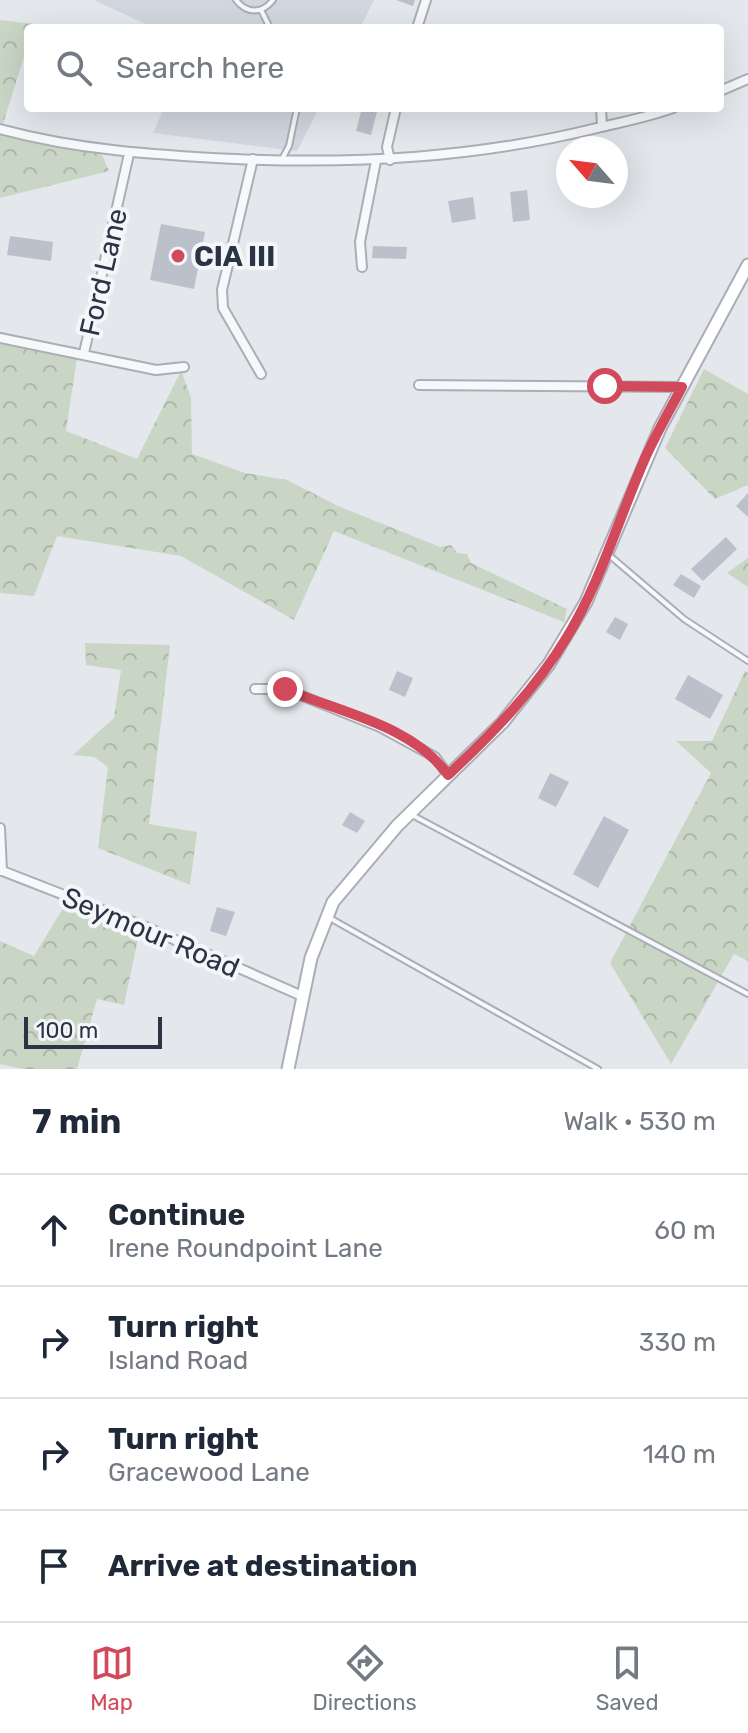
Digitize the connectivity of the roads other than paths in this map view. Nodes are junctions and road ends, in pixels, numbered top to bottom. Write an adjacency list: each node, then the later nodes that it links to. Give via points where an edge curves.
1 (236, 0): 4 (lane, via 248,10)
2 (273, 0): 4 (lane)
3 (426, 0): 6 (street)
4 (261, 10): 5 (lane)
5 (268, 24)
6 (418, 24)
7 (748, 79): 8 (street)
8 (724, 89)
9 (296, 112): 18 (lane)
10 (395, 112): 17 (street, via 387,147)
11 (601, 112): 13 (street)
12 (657, 112): 13 (street)
13 (602, 126): 17 (street, via 476,153)
14 (0, 129): 15 (street)
15 (129, 154): 16 (street); 23 (street, Ford Lane)
16 (253, 159): 18 (street); 25 (street, via 222,290 223,308)
17 (390, 160): 19 (street)
18 (281, 161): 19 (street)
19 (376, 161): 20 (street, via 360,242)
20 (362, 267)
21 (746, 272): 27 (street)
22 (0, 338): 23 (street, Ford Lane)
23 (84, 353): 24 (street, via 156,370)
24 (184, 367)
25 (261, 374)
26 (419, 385): 27 (street)
27 (682, 387): 28 (street)
28 (607, 553): 29 (lane, via 684,619); 31 (street, via 586,602 549,664 503,722)
29 (748, 661)
30 (255, 689): 31 (street, via 285,689 380,727 435,757)
31 (448, 775): 32 (street)
32 (410, 813): 35 (street, via 352,875); 36 (lane)
33 (0, 828): 34 (street)
34 (1, 871): 37 (street, Seymour Road)
35 (327, 916): 37 (street); 39 (lane)
36 (748, 994)
37 (302, 996): 38 (street)
38 (288, 1069)
39 (598, 1069)

